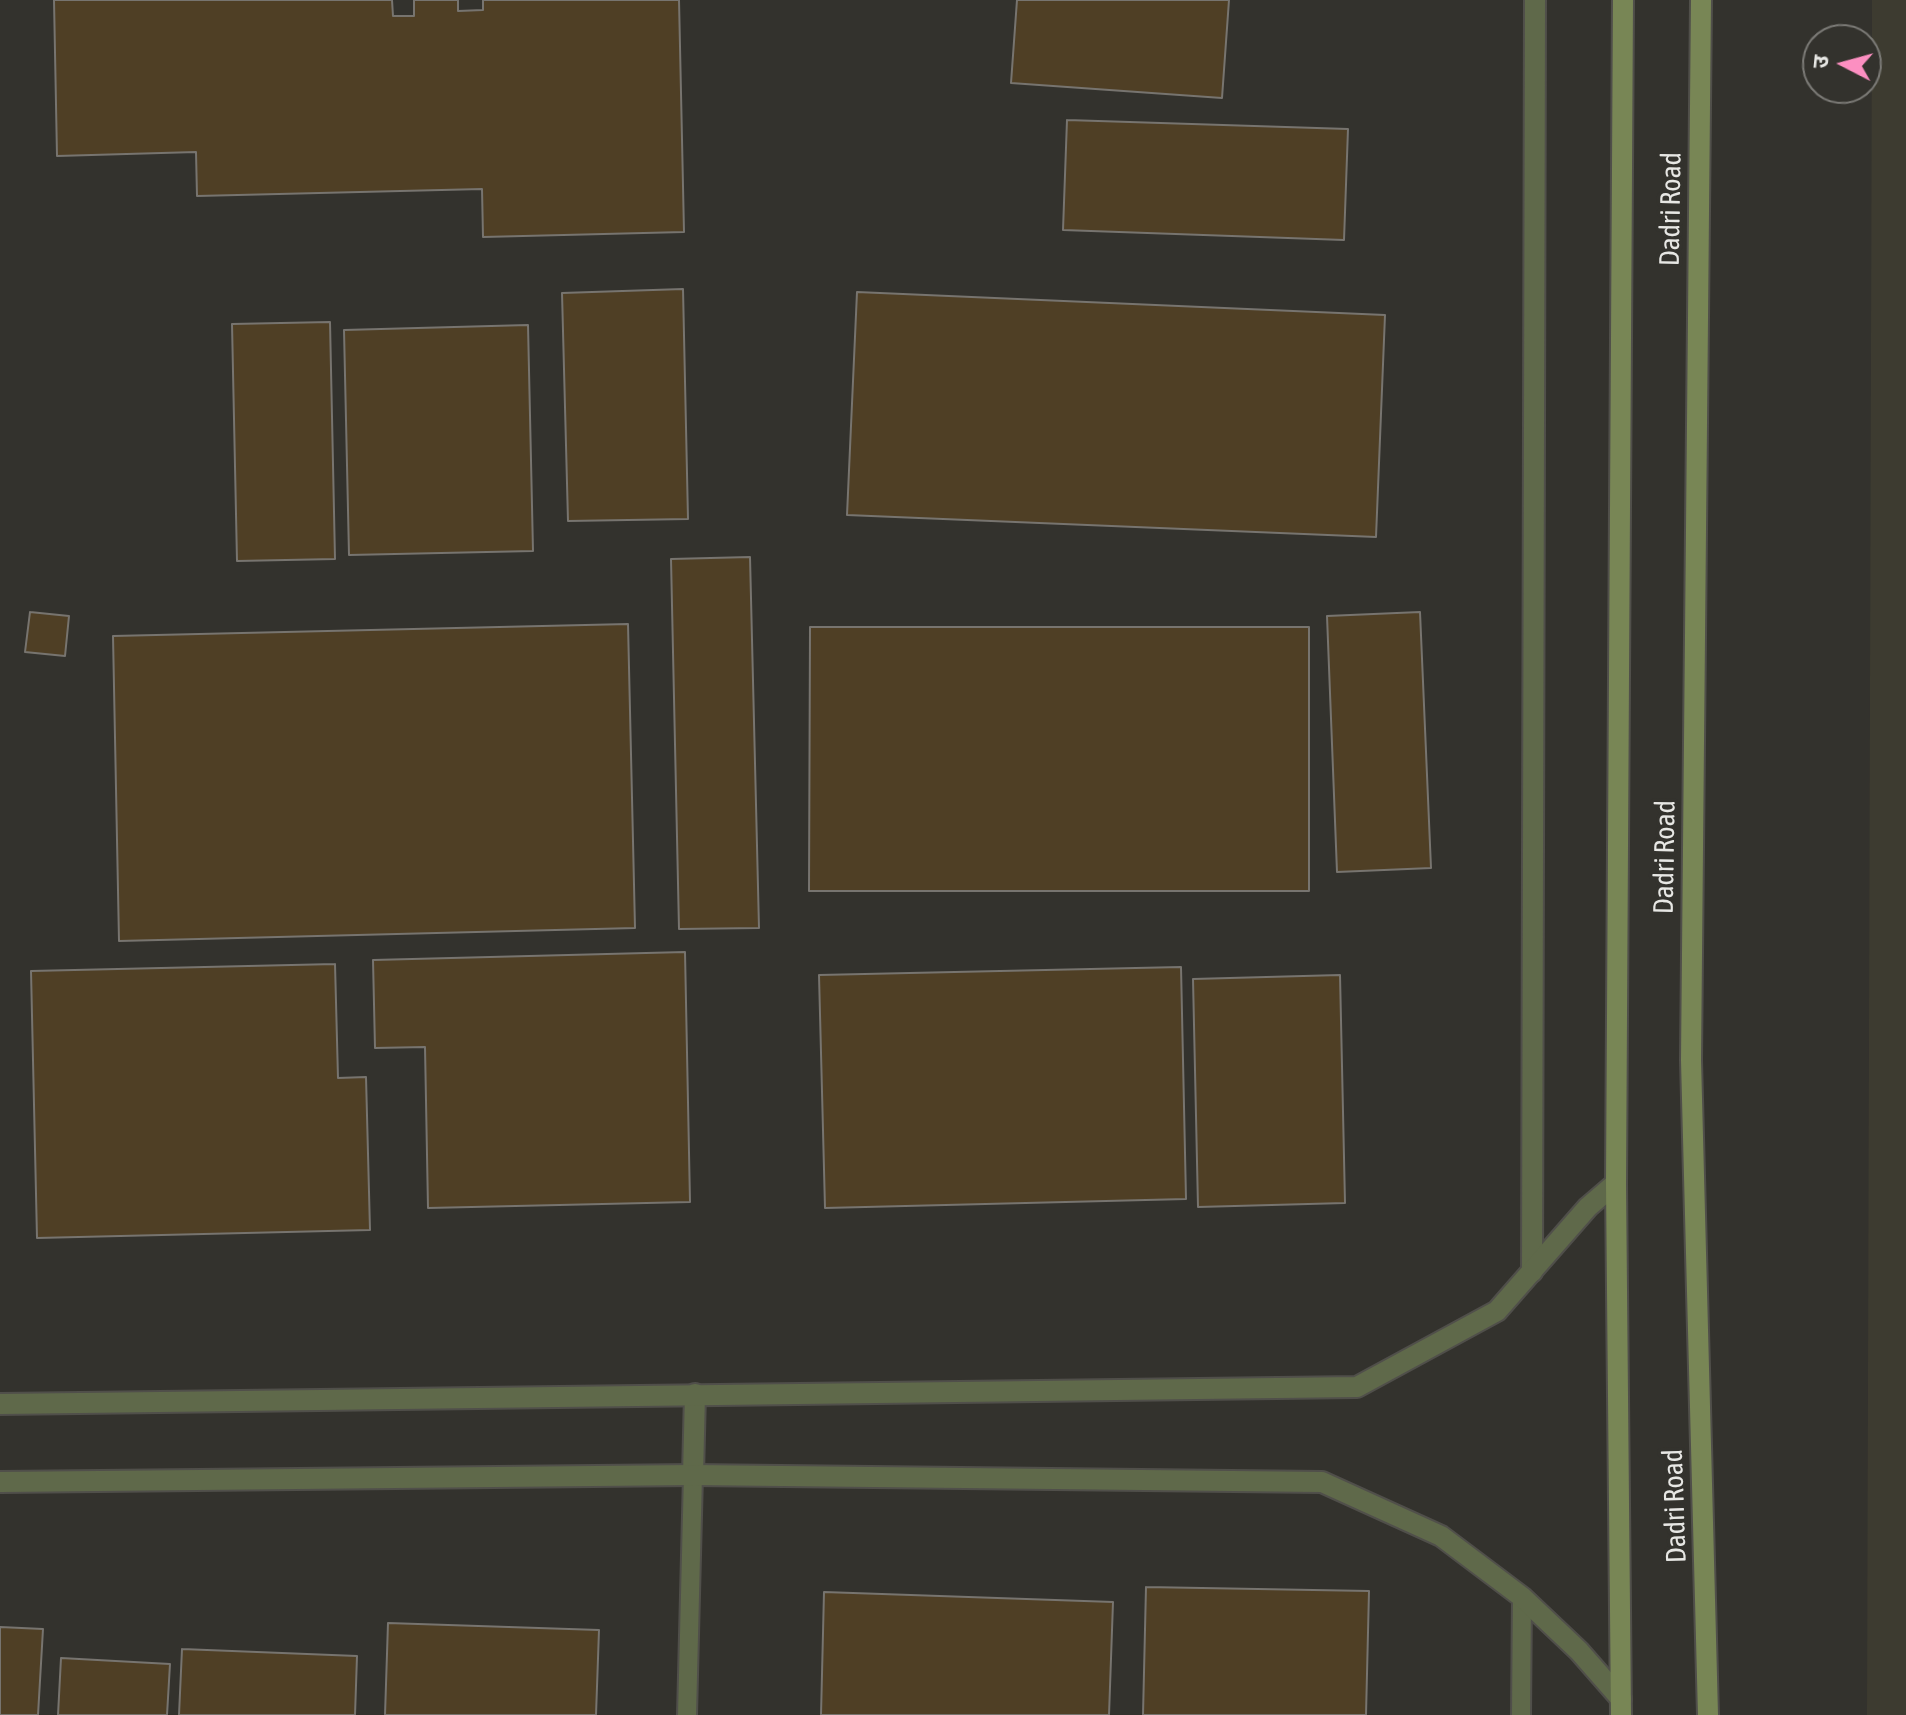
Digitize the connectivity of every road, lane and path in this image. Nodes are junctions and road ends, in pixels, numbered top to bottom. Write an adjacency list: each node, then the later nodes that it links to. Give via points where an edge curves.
1 (1535, 0): 5 (street)
2 (1623, 0): 4 (main road, Dadri Road)
3 (1701, 0): 14 (main road, Dadri Road, via 1691,1060)
4 (1616, 1183): 5 (street); 11 (main road, Dadri Road)
5 (1532, 1272): 6 (street, via 1497,1311 1357,1387)
6 (695, 1394): 7 (street); 8 (street)
7 (0, 1404)
8 (693, 1475): 9 (street); 10 (street, via 1322,1482 1441,1536); 12 (lane)
9 (0, 1482)
10 (1522, 1597): 11 (street, via 1579,1651); 13 (lane)
11 (1621, 1707)
12 (687, 1715)
13 (1521, 1715)
14 (1708, 1715)

